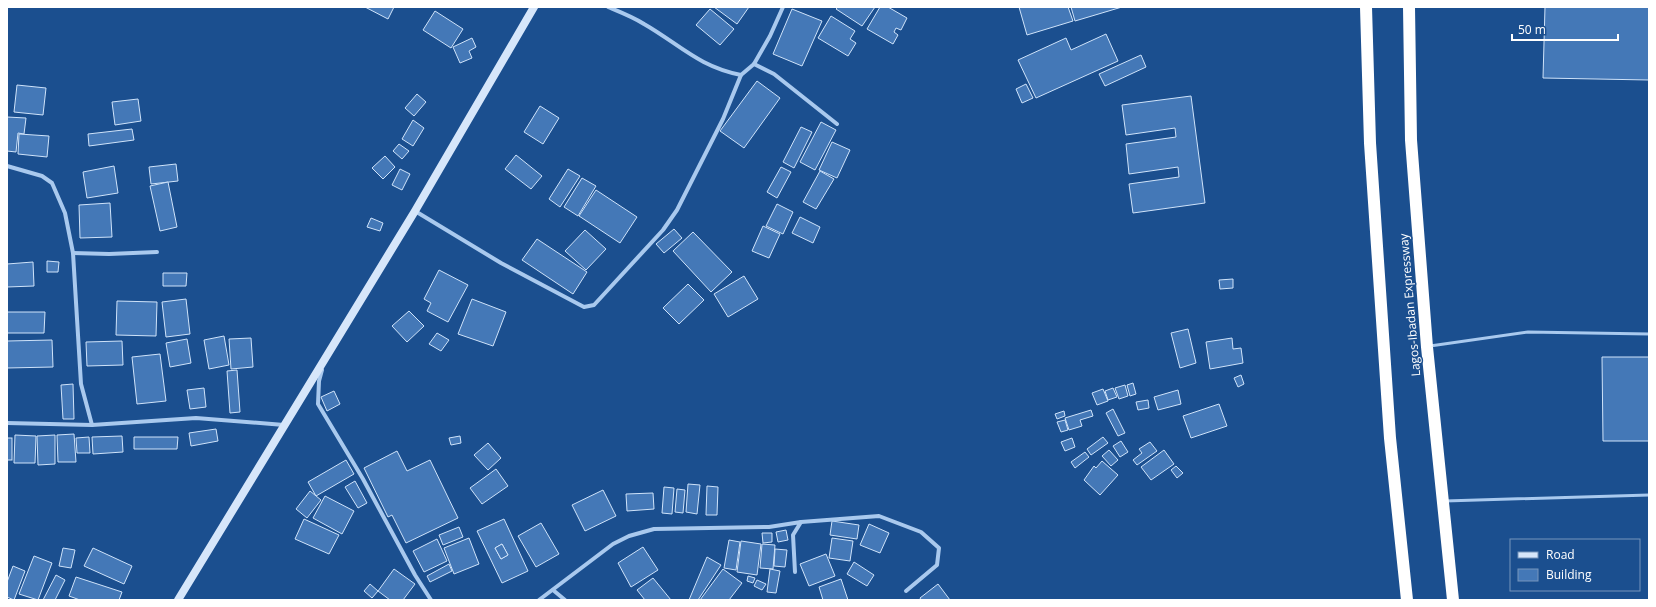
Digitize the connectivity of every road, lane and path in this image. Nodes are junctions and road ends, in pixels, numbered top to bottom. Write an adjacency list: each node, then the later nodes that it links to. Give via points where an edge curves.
1 (534, 7): 10 (street)
2 (608, 7): 7 (street, via 644,24 693,58 722,71)
3 (783, 7): 6 (street)
4 (1366, 7): 29 (highway, via 1370,143 1389,422)
5 (1409, 7): 14 (highway, Lagos-Ibadan Expressway, via 1411,140)
6 (754, 64): 7 (street); 8 (street, via 774,74)
7 (740, 75): 10 (street, via 723,119 677,210 663,230 594,305 584,307 500,263)
8 (837, 124)
9 (7, 166): 12 (street, via 42,176 52,183 65,213)
10 (415, 211): 15 (street)
11 (157, 252): 12 (street)
12 (73, 253): 17 (street, via 81,384)
13 (1649, 334): 14 (lane, via 1528,332)
14 (1427, 347): 20 (highway, Lagos-Ibadan Expressway)
15 (324, 361): 18 (street); 26 (street, via 319,381 318,404)
16 (7, 423): 17 (street)
17 (92, 425): 18 (street, via 196,418)
18 (284, 425): 25 (street)
19 (1649, 495): 20 (lane)
20 (1444, 501): 30 (highway, Lagos-Ibadan Expressway)
21 (801, 522): 22 (street, via 793,536); 23 (street, via 769,527 654,529 629,536 613,544); 24 (street, via 879,516 921,532 939,548 937,565)
22 (795, 572)
23 (552, 590): 27 (street); 28 (street)
24 (906, 591)
25 (178, 600)
26 (431, 600)
27 (539, 600)
28 (565, 600)
29 (1407, 600)
30 (1453, 600)

